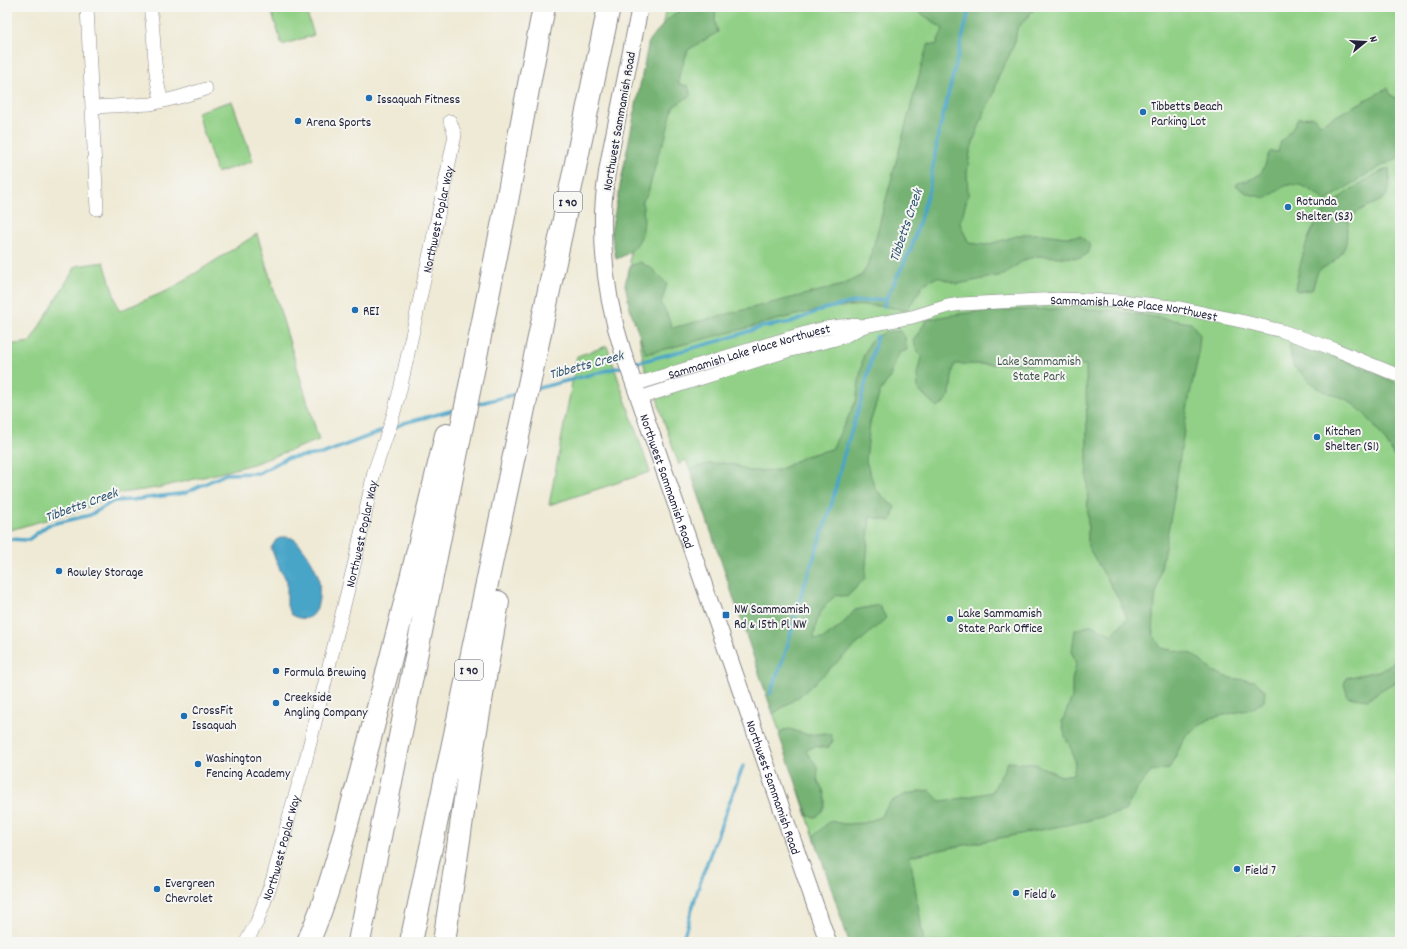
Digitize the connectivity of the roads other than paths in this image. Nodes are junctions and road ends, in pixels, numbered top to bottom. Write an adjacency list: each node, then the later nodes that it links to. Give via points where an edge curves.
1 (87, 7): 8 (street)
2 (150, 7): 7 (street, via 156,81)
3 (544, 7): 14 (highway, via 508,196)
4 (609, 7): 13 (highway, I 90)
5 (640, 7): 12 (street, Northwest Sammamish Road, via 612,146 603,211 607,283 615,326)
6 (206, 89): 7 (street)
7 (162, 101): 8 (street, via 151,104)
8 (93, 107): 10 (street)
9 (450, 121): 16 (street, Northwest Poplar Way, via 455,135 391,423 374,472 356,557 304,768 273,878 257,922)
10 (97, 209)
11 (1397, 375): 12 (street, Sammamish Lake Place Northwest, via 1334,349 1282,331 1245,322 1180,308 1122,301 1057,300 961,304 864,326 844,324 829,327)
12 (634, 385): 22 (street, Northwest Sammamish Road)
13 (526, 399): 15 (highway, via 502,580); 19 (highway, I 90)
14 (457, 418): 17 (highway, via 418,552 330,881); 18 (highway)
15 (470, 765): 20 (highway); 21 (highway)
16 (246, 942)
17 (308, 942)
18 (359, 942)
19 (411, 942)
20 (434, 942)
21 (444, 942)
22 (828, 942)

